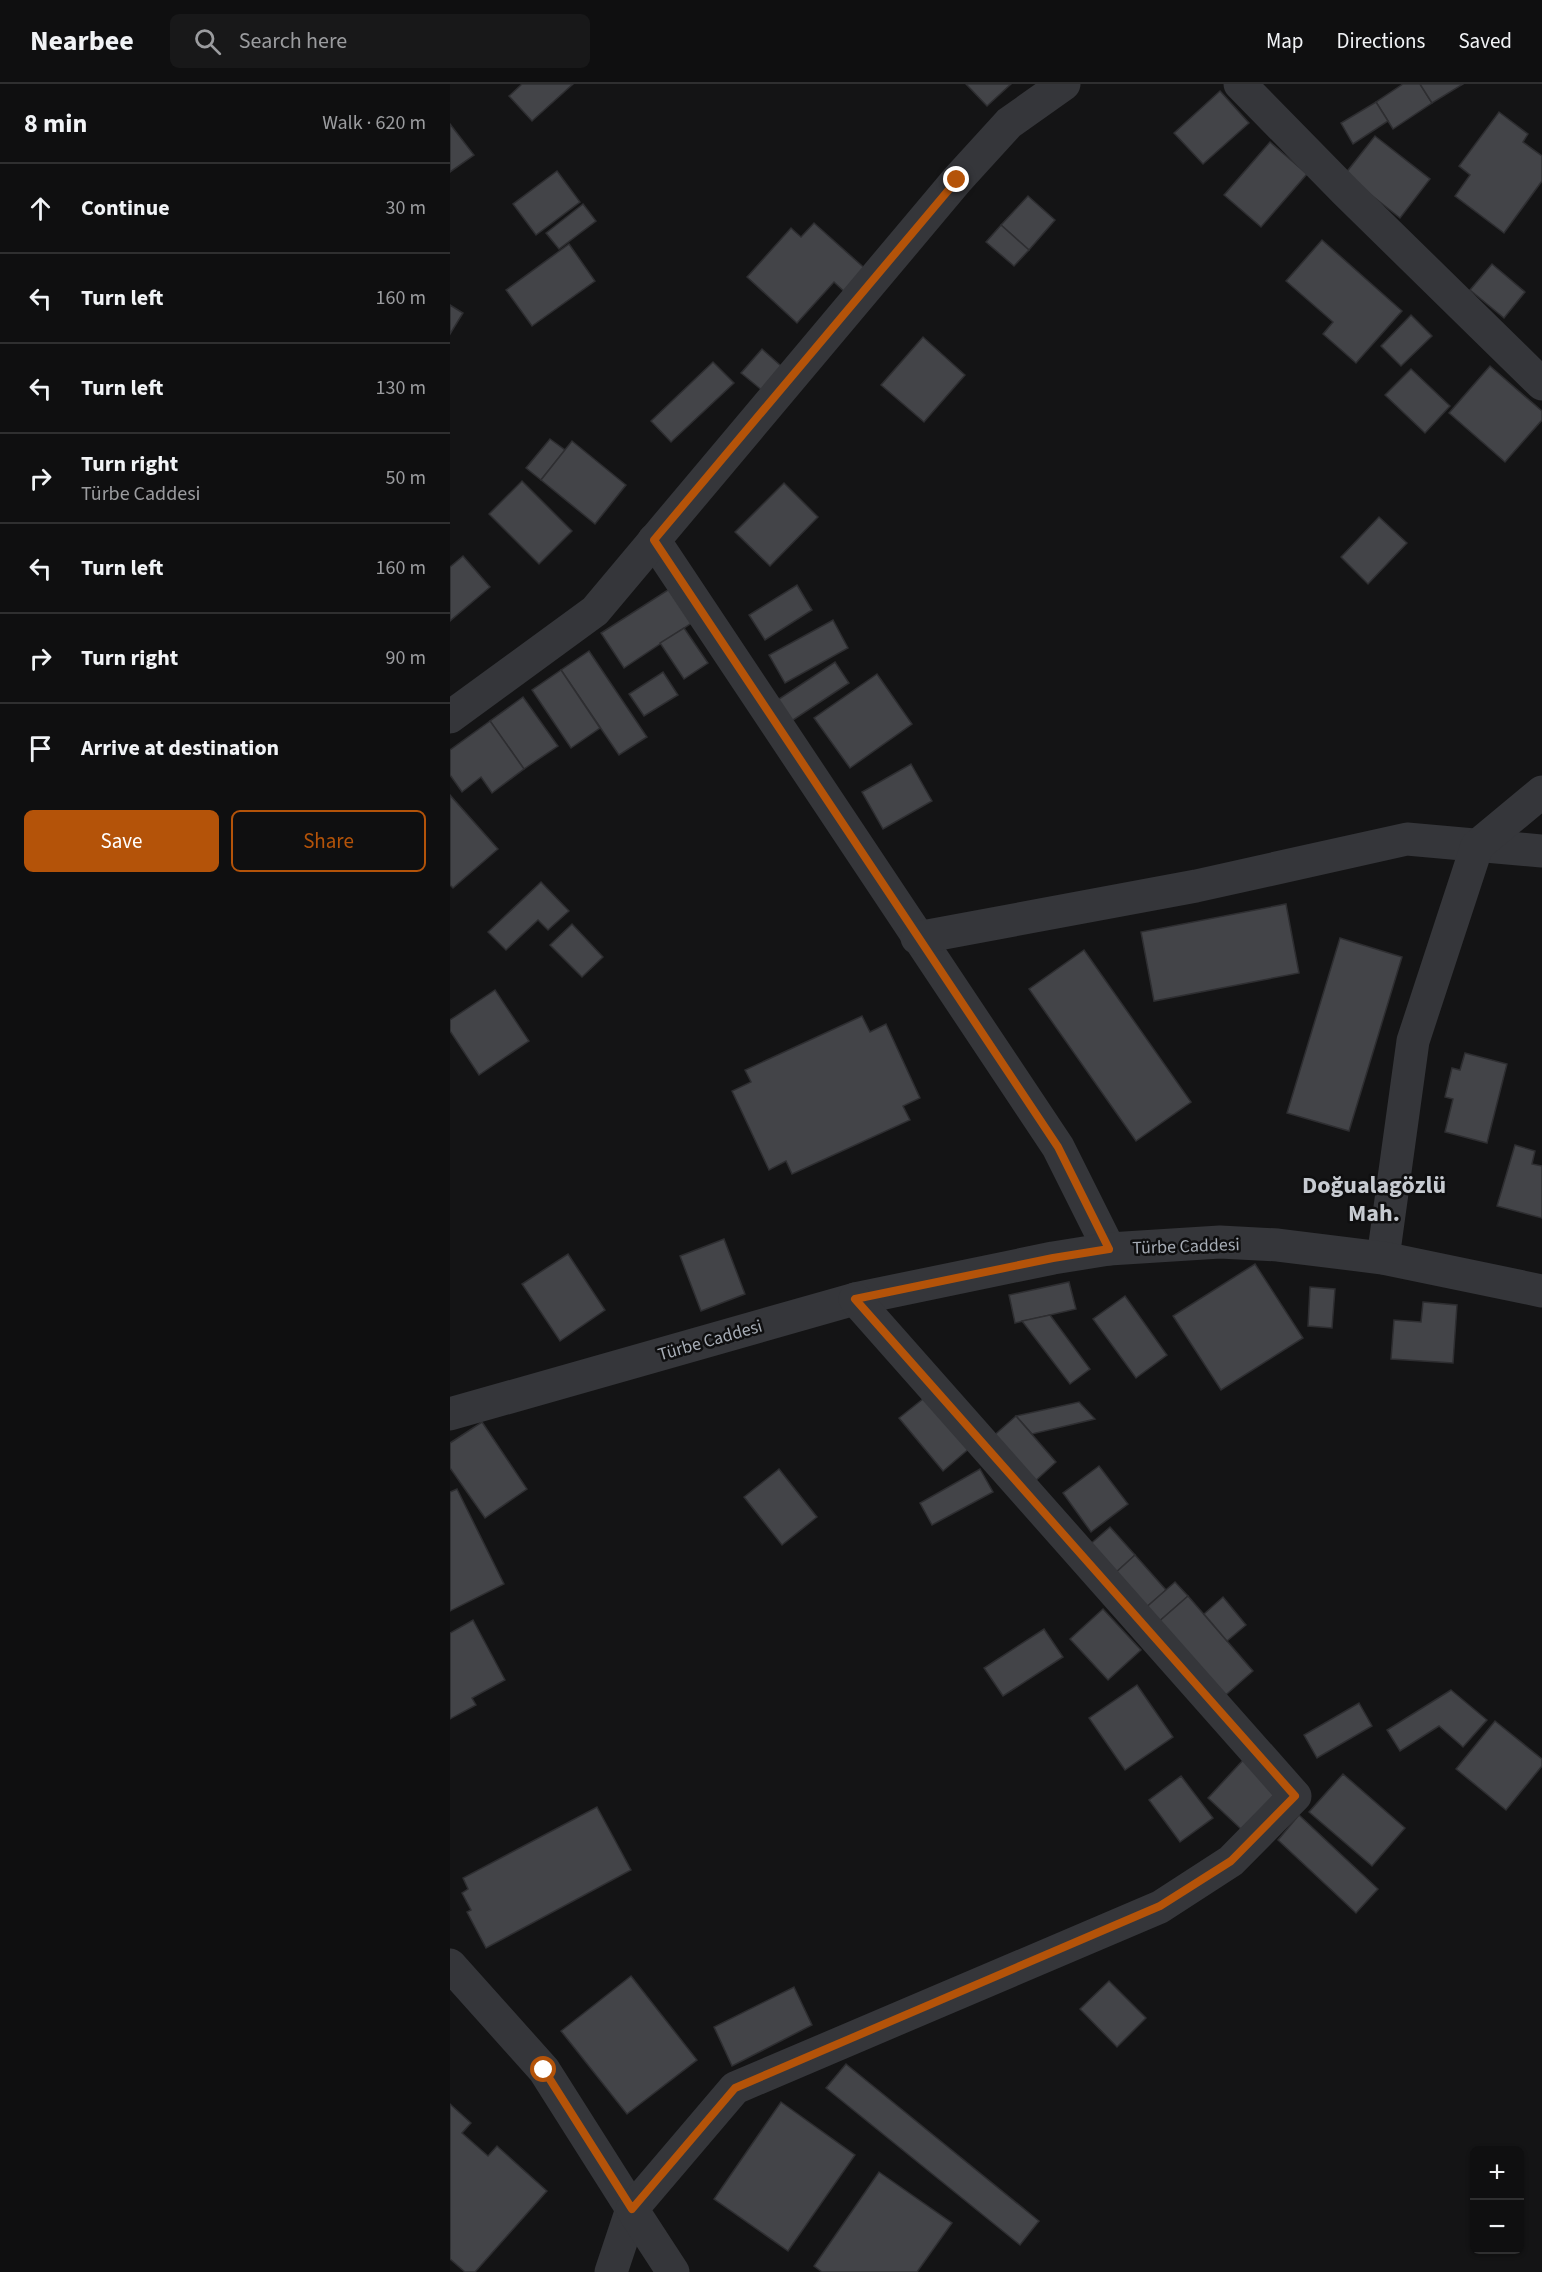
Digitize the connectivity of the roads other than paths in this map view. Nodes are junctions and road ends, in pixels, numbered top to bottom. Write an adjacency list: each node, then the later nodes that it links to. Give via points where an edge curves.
1 (1064, 84): 4 (street, via 1009,123 979,156)
2 (1240, 84): 3 (street)
3 (1542, 384)
4 (654, 540): 5 (street, via 595,611); 9 (street)
5 (450, 717)
6 (1542, 792): 7 (street)
7 (1477, 846): 8 (street); 9 (street, via 1407,839 1196,886); 11 (street, via 1413,1041)
8 (1542, 851)
9 (918, 938): 10 (street, via 1058,1147)
10 (1109, 1249): 11 (street, Türbe Caddesi, via 1220,1242); 13 (street, Türbe Caddesi)
11 (1383, 1258): 12 (street, Türbe Caddesi)
12 (1542, 1291)
13 (855, 1299): 14 (street, Türbe Caddesi); 16 (street, via 1295,1796 1231,1861 1160,1906 735,2088)
14 (451, 1413)
15 (450, 1965): 16 (street, via 544,2070)
16 (632, 2209): 17 (street); 18 (street)
17 (611, 2272)
18 (674, 2272)

